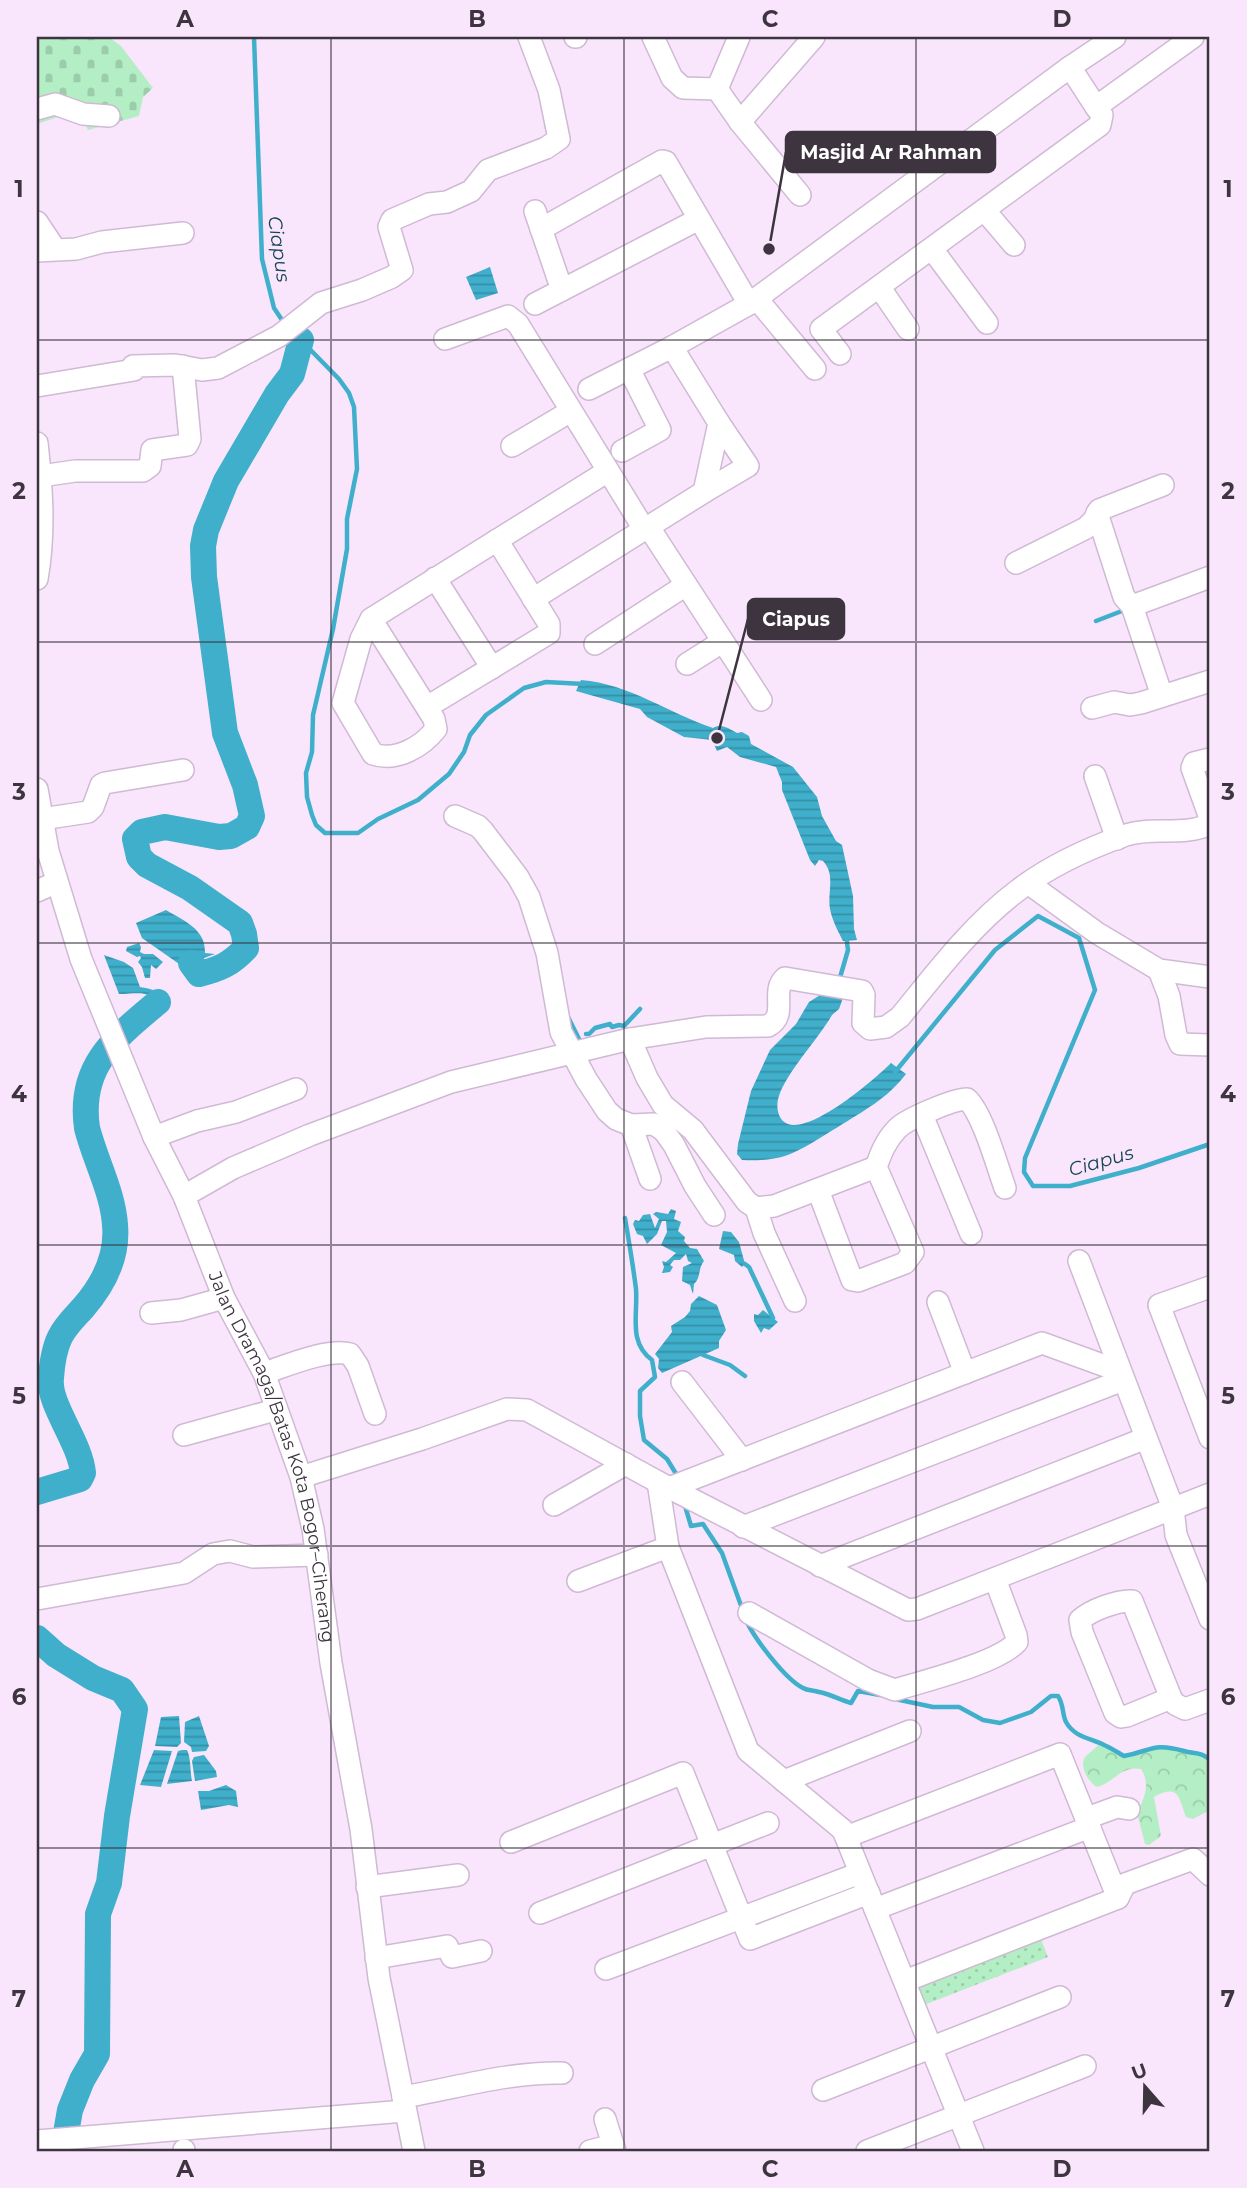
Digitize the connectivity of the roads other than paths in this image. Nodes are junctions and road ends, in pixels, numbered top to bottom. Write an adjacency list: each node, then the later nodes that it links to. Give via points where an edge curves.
1 (653, 37): 8 (street, via 673,78 683,88)
2 (739, 37): 8 (street)
3 (814, 37): 12 (street)
4 (1115, 37): 7 (street)
5 (1193, 37): 9 (street)
6 (538, 39): 30 (street, via 559,139 488,170 471,191 392,220 389,227 402,270 392,277 321,303 279,336 218,368)
7 (1070, 67): 9 (street); 23 (street)
8 (717, 89): 12 (street)
9 (1096, 107): 14 (street, via 1102,115 1100,125)
10 (37, 108): 11 (street, via 55,104 83,114)
11 (109, 116)
12 (740, 122): 13 (street)
13 (800, 195)
14 (985, 211): 18 (street); 19 (street)
15 (699, 219): 22 (street); 22 (street, via 662,161 538,220); 23 (street)
16 (37, 222): 20 (street)
17 (183, 233): 20 (street)
18 (1014, 244)
19 (933, 249): 21 (street); 25 (street)
20 (46, 250)
21 (880, 288): 26 (street); 29 (street, via 821,329)
22 (562, 290): 24 (street)
23 (753, 301): 28 (street); 32 (street)
24 (535, 304)
25 (987, 323)
26 (908, 329)
27 (445, 339): 35 (street, via 508,316)
28 (672, 347): 31 (street); 36 (street)
29 (840, 354)
30 (183, 366): 33 (street, via 133,366 134,370); 41 (street, via 187,445 152,450 150,466 143,471 75,471)
31 (629, 369): 34 (street); 39 (street, via 660,430)
32 (815, 369)
33 (37, 386)
34 (589, 389)
35 (571, 411): 38 (street); 40 (street)
36 (719, 423): 43 (street); 43 (street, via 748,466)
37 (37, 443): 41 (street)
38 (512, 446)
39 (622, 451)
40 (608, 471): 45 (street); 46 (street)
41 (40, 483): 50 (street, via 42,533)
42 (1163, 485): 44 (street)
43 (704, 492): 45 (street)
44 (1097, 513): 47 (street, via 1086,528); 53 (street, via 1124,597)
45 (646, 528): 51 (street); 52 (street)
46 (497, 540): 49 (street); 52 (street)
47 (1016, 563)
48 (1210, 577): 53 (street)
49 (435, 578): 54 (street); 58 (street)
50 (37, 579)
51 (686, 585): 55 (street); 56 (street)
52 (533, 599): 58 (street, via 549,624 549,634)
53 (1132, 606): 60 (street)
54 (371, 619): 62 (street); 62 (street, via 343,703 373,754 406,752 428,739 436,729)
55 (722, 642): 57 (street); 61 (street)
56 (595, 644)
57 (687, 664)
58 (492, 668): 62 (street)
59 (1210, 681): 60 (street)
60 (1162, 696): 63 (street)
61 (761, 700)
62 (427, 706)
63 (1092, 708)
64 (1210, 759): 69 (street, via 1194,763 1192,768)
65 (183, 770): 70 (street, via 105,783 88,812)
66 (1095, 776): 72 (street)
67 (37, 795): 70 (street, Jalan Dramaga/Batas Kota Bogor–Ciherang)
68 (455, 816): 80 (street, via 483,831 526,891 547,953 561,1032)
69 (1210, 818)
70 (42, 819): 73 (street, Jalan Dramaga/Batas Kota Bogor–Ciherang)
71 (1210, 824): 72 (street, via 1186,831 1144,830)
72 (1117, 839): 74 (street)
73 (57, 882): 75 (street); 84 (street, Jalan Dramaga/Batas Kota Bogor–Ciherang, via 81,959)
74 (1028, 883): 76 (street); 78 (street, via 990,915 886,1027 866,1027 863,993 782,979 778,1016 768,1026 706,1027)
75 (37, 891)
76 (1159, 970): 77 (street); 79 (street, via 1180,1044)
77 (1210, 977)
78 (630, 1039): 80 (street); 90 (street, via 663,1105 693,1130 739,1193)
79 (1210, 1045)
80 (572, 1053): 83 (street, via 607,1111); 89 (street, via 451,1082 351,1118 233,1168)
81 (296, 1089): 84 (street)
82 (922, 1115): 85 (street, via 898,1127); 87 (street, via 961,1098 969,1100); 92 (street)
83 (631, 1125): 86 (street); 91 (street, via 654,1124 664,1130)
84 (154, 1136): 89 (street, Jalan Dramaga/Batas Kota Bogor–Ciherang)
85 (876, 1167): 88 (street); 88 (street, via 913,1252 905,1263 852,1280)
86 (650, 1179)
87 (1005, 1188)
88 (818, 1190): 90 (street)
89 (184, 1196): 95 (street, Jalan Dramaga/Batas Kota Bogor–Ciherang)
90 (756, 1208): 96 (street)
91 (714, 1215)
92 (971, 1234)
93 (1079, 1261): 101 (street)
94 (1210, 1287): 107 (street, via 1159,1305)
95 (224, 1298): 98 (street); 99 (street, Jalan Dramaga/Batas Kota Bogor–Ciherang)
96 (795, 1301)
97 (938, 1302): 100 (street)
98 (151, 1313)
99 (264, 1373): 103 (street, Jalan Dramaga/Batas Kota Bogor–Ciherang); 104 (street, via 317,1357 350,1354)
100 (965, 1373): 101 (street, via 1042,1343); 108 (street)
101 (1121, 1375): 106 (street); 115 (street)
102 (682, 1382): 108 (street)
103 (275, 1410): 105 (street); 110 (street, Jalan Dramaga/Batas Kota Bogor–Ciherang)
104 (375, 1414)
105 (184, 1435)
106 (1146, 1438): 114 (street); 118 (street)
107 (1210, 1438)
108 (742, 1460): 111 (street)
109 (626, 1464): 110 (street, via 517,1408); 111 (street); 113 (street)
110 (300, 1477): 117 (street, Jalan Dramaga/Batas Kota Bogor–Ciherang)
111 (663, 1485): 115 (street); 116 (street)
112 (1210, 1494): 114 (street)
113 (554, 1505)
114 (1173, 1508): 119 (street, via 1176,1535); 120 (street)
115 (743, 1527): 118 (street)
116 (668, 1547): 121 (street); 128 (street, via 748,1752)
117 (317, 1555): 122 (street, via 253,1557 230,1551 214,1554 184,1573); 138 (street, Jalan Dramaga/Batas Kota Bogor–Ciherang)
118 (820, 1566): 120 (street, via 908,1610)
119 (1201, 1571): 124 (street)
120 (995, 1578): 123 (street, via 1017,1642 985,1660 895,1690 868,1680)
121 (578, 1581)
122 (37, 1599)
123 (748, 1614)
124 (1210, 1619)
125 (1171, 1698): 125 (street, via 1132,1601 1080,1620 1118,1715 1135,1714); 126 (street, via 1185,1709)
126 (1210, 1700)
127 (910, 1731): 128 (street)
128 (784, 1781): 132 (street)
129 (1129, 1809): 130 (street, via 1117,1807)
130 (1089, 1822): 132 (street, via 1060,1754); 139 (street); 141 (street)
131 (768, 1823): 134 (street)
132 (846, 1837): 135 (street)
133 (511, 1842): 134 (street, via 683,1773)
134 (713, 1846): 143 (street); 144 (street)
135 (860, 1873): 140 (street); 141 (street)
136 (458, 1875): 138 (street)
137 (1210, 1875): 139 (street, via 1194,1859)
138 (367, 1887): 146 (street, Jalan Dramaga/Batas Kota Bogor–Ciherang)
139 (1118, 1887): 148 (street)
140 (819, 1888): 142 (street); 144 (street)
141 (872, 1901): 142 (street); 148 (street)
142 (827, 1910): 144 (street, via 750,1939)
143 (540, 1913)
144 (742, 1918): 147 (street)
145 (481, 1951): 146 (street, via 452,1957 447,1946)
146 (376, 1958): 154 (street, Jalan Dramaga/Batas Kota Bogor–Ciherang)
147 (606, 1969)
148 (905, 1981): 150 (street)
149 (1060, 1997): 150 (street)
150 (931, 2048): 153 (street); 155 (street)
151 (1085, 2066): 155 (street)
152 (562, 2073): 154 (street, via 514,2074)
153 (823, 2090)
154 (404, 2104): 157 (street); 159 (street, Jalan Dramaga/Batas Kota Bogor–Ciherang)
155 (958, 2115): 161 (street); 162 (street)
156 (605, 2119): 158 (street)
157 (58, 2139)
158 (614, 2148): 160 (street)
159 (414, 2151)
160 (590, 2151)
161 (867, 2151)
162 (973, 2151)

